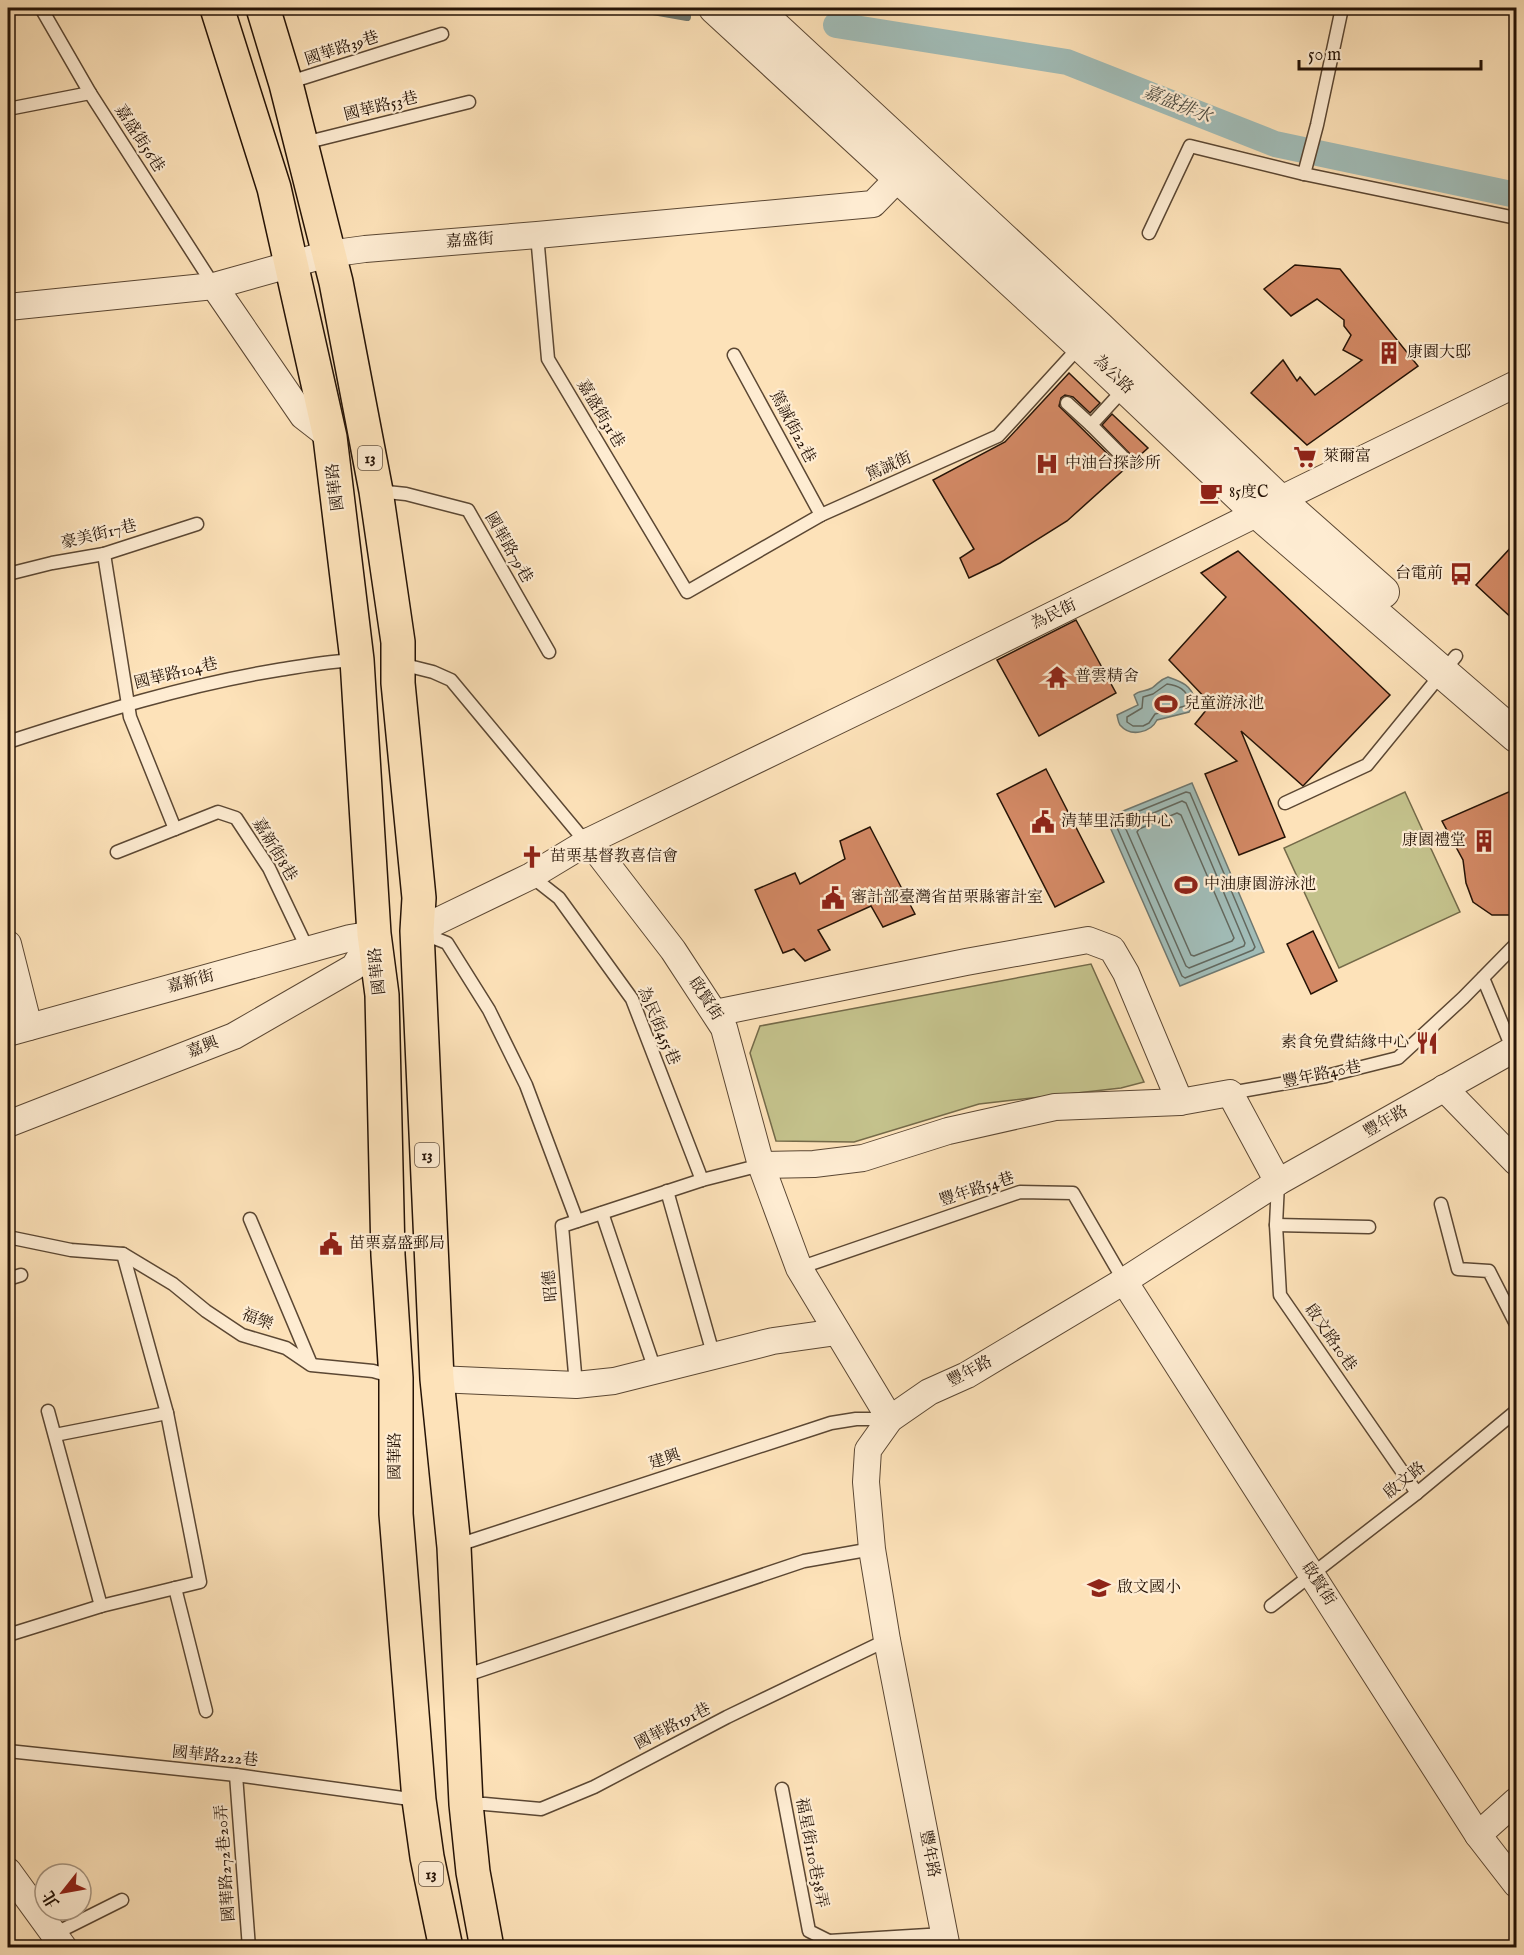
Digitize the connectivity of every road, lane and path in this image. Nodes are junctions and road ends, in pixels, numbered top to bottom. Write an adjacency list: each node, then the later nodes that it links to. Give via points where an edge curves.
1 (41, 8): 9 (lane, 嘉盛街56巷)
2 (217, 8): 19 (main road, 國華路 / 13, via 274,188)
3 (263, 8): 8 (main road, 13)
4 (715, 8): 13 (street, 為公路)
5 (754, 8): 13 (street, 為公路)
6 (1342, 8): 14 (lane)
7 (442, 34): 8 (lane, 國華路39巷)
8 (286, 84): 12 (main road, 13)
9 (90, 93): 11 (lane); 20 (lane, 嘉盛街56巷)
10 (469, 102): 12 (lane, 國華路53巷)
11 (8, 109)
12 (302, 143): 18 (main road, 13)
13 (908, 168): 17 (street, 嘉盛街, via 873,204); 22 (street, 為公路)
14 (1304, 174): 15 (lane); 16 (lane, via 1190,146)
15 (1516, 218)
16 (1149, 232)
17 (537, 236): 18 (street, 嘉盛街); 36 (lane, 嘉盛街31巷, via 548,359)
18 (328, 254): 19 (street, 嘉盛街); 30 (main road, 13)
19 (291, 264): 20 (street, 嘉盛街); 28 (main road, 國華路 / 13)
20 (214, 286): 21 (street, 嘉盛街); 28 (street, via 303,416)
21 (8, 307)
22 (1089, 336): 25 (street, 為公路); 31 (street, 為公路); 32 (lane, 篤誠街, via 998,436)
23 (735, 355): 32 (lane, 篤誠街22巷)
24 (1516, 384): 31 (street, 為民街)
25 (1126, 387): 27 (lane); 31 (street, 為公路)
26 (1067, 403): 27 (lane)
27 (1091, 425): 29 (lane)
28 (330, 437): 38 (main road, 國華路 / 13)
29 (1122, 456)
30 (376, 491): 37 (lane, 國華路79巷, via 406,494 468,510); 39 (main road, 13)
31 (1269, 506): 40 (street, 為公路); 47 (street, 為民街)
32 (821, 515): 36 (lane, 篤誠街)
33 (197, 524): 34 (lane, 豪美街17巷)
34 (104, 554): 35 (lane, 豪美街17巷); 41 (lane)
35 (8, 574)
36 (687, 592)
37 (549, 652)
38 (357, 660): 39 (main road); 41 (lane, 國華路104巷, via 239,676); 51 (main road, 國華路 / 13)
39 (399, 664): 47 (lane, 啟賢街, via 451,680 579,834); 50 (main road, 13, via 399,700 419,898)
40 (1449, 664): 42 (street, 為公路); 43 (street, 為公路); 45 (lane, via 1367,765)
41 (127, 704): 44 (lane, 國華路104巷); 46 (lane)
42 (1516, 710)
43 (1516, 736)
44 (8, 742)
45 (1285, 803)
46 (175, 829): 48 (lane, 嘉新街8巷); 54 (lane, 嘉新街8巷, via 218,812 236,818 269,868)
47 (589, 841): 49 (street, 為民街); 56 (street, 啟賢街, via 673,950)
48 (117, 852)
49 (531, 876): 50 (street, 為民街); 65 (lane, 為民街455巷, via 559,898 632,999)
50 (417, 931): 51 (main road); 71 (lane, via 447,943 489,1010 526,1085); 86 (main road, 13)
51 (374, 934): 54 (street, 嘉新街); 62 (street, 嘉興, via 354,967 234,1036); 85 (main road, 國華路 / 13, via 382,995 388,1255)
52 (8, 944): 57 (street)
53 (1516, 944): 55 (lane, 豐年路40巷)
54 (308, 950): 57 (street, 嘉新街)
55 (1483, 978): 58 (lane); 60 (lane, 豐年路40巷, via 1398,1058)
56 (714, 1013): 61 (street, via 1088,940 1112,949 1126,973); 64 (street, 啟賢街, via 724,1028)
57 (18, 1030)
58 (1515, 1049): 59 (street, 豐年路)
59 (1444, 1088): 63 (street); 66 (street, 豐年路)
60 (1230, 1093): 61 (street); 66 (street)
61 (1180, 1102): 64 (street, via 1055,1107 948,1131 863,1158)
62 (8, 1124)
63 (1516, 1162)
64 (761, 1165): 65 (lane); 76 (street, 啟賢街)
65 (702, 1180): 67 (lane)
66 (1278, 1182): 72 (lane, 啟文路10巷); 79 (street, 豐年路)
67 (667, 1191): 69 (lane); 82 (lane)
68 (1442, 1204): 80 (lane, via 1458,1269 1489,1271)
69 (602, 1213): 71 (lane); 84 (lane)
70 (250, 1219): 83 (lane)
71 (577, 1221): 87 (lane, 昭德, via 562,1226)
72 (1276, 1225): 73 (lane); 93 (lane, 啟文路10巷, via 1280,1295)
73 (1369, 1227)
74 (8, 1237): 75 (lane, 福樂, via 71,1250)
75 (123, 1254): 83 (lane, 福樂, via 173,1284 242,1335 286,1348); 89 (lane)
76 (799, 1268): 79 (lane, 豐年路54巷, via 1020,1192 1073,1193); 81 (street, 啟賢街)
77 (21, 1275): 78 (lane)
78 (8, 1279)
79 (1124, 1281): 91 (street, 豐年路, via 967,1376 929,1392); 96 (street, 啟賢街)
80 (1516, 1324)
81 (837, 1332): 82 (street, via 773,1341); 91 (street, 啟賢街)
82 (714, 1356): 84 (street)
83 (311, 1365): 85 (lane, 福樂, via 373,1371)
84 (655, 1370): 87 (street, via 614,1381)
85 (396, 1378): 86 (main road); 107 (main road, 國華路 / 13, via 396,1514)
86 (437, 1379): 87 (street); 94 (main road, 13)
87 (576, 1385)
88 (48, 1411): 92 (lane)
89 (167, 1413): 92 (lane); 97 (lane, via 200,1582)
90 (1515, 1416): 93 (lane, 啟文路)
91 (890, 1419): 94 (lane, 建興, via 831,1424); 95 (street, 豐年路, via 868,1450 866,1482)
92 (55, 1436): 98 (lane)
93 (1417, 1493): 96 (lane, 啟文路)
94 (454, 1546): 102 (main road, 13)
95 (872, 1549): 101 (street, 豐年路); 102 (lane, via 804,1561)
96 (1313, 1575): 99 (lane, 啟文路); 110 (street, 啟賢街)
97 (175, 1588): 98 (lane); 103 (lane)
98 (101, 1606): 100 (lane)
99 (1271, 1606)
100 (8, 1635)
101 (887, 1640): 109 (lane, 國華路191巷, via 594,1787 541,1809); 115 (street, 豐年路)
102 (460, 1677): 109 (main road, 13)
103 (206, 1711)
104 (8, 1751): 105 (lane, 國華路222巷)
105 (236, 1775): 107 (lane, 國華路222巷); 117 (lane, 國華路272巷20弄)
106 (782, 1789): 116 (lane, 福星街110巷38弄, via 809,1931)
107 (419, 1800): 109 (main road); 118 (main road, 國華路 / 13)
108 (1516, 1801): 110 (street)
109 (466, 1804): 119 (main road, 13)
110 (1478, 1835): 112 (street, 啟賢街)
111 (8, 1871): 114 (street)
112 (1516, 1884)
113 (122, 1900): 114 (lane)
114 (59, 1940)
115 (946, 1941): 116 (lane)
116 (830, 1944)
117 (249, 1947)
118 (446, 1947)
119 (487, 1947)

